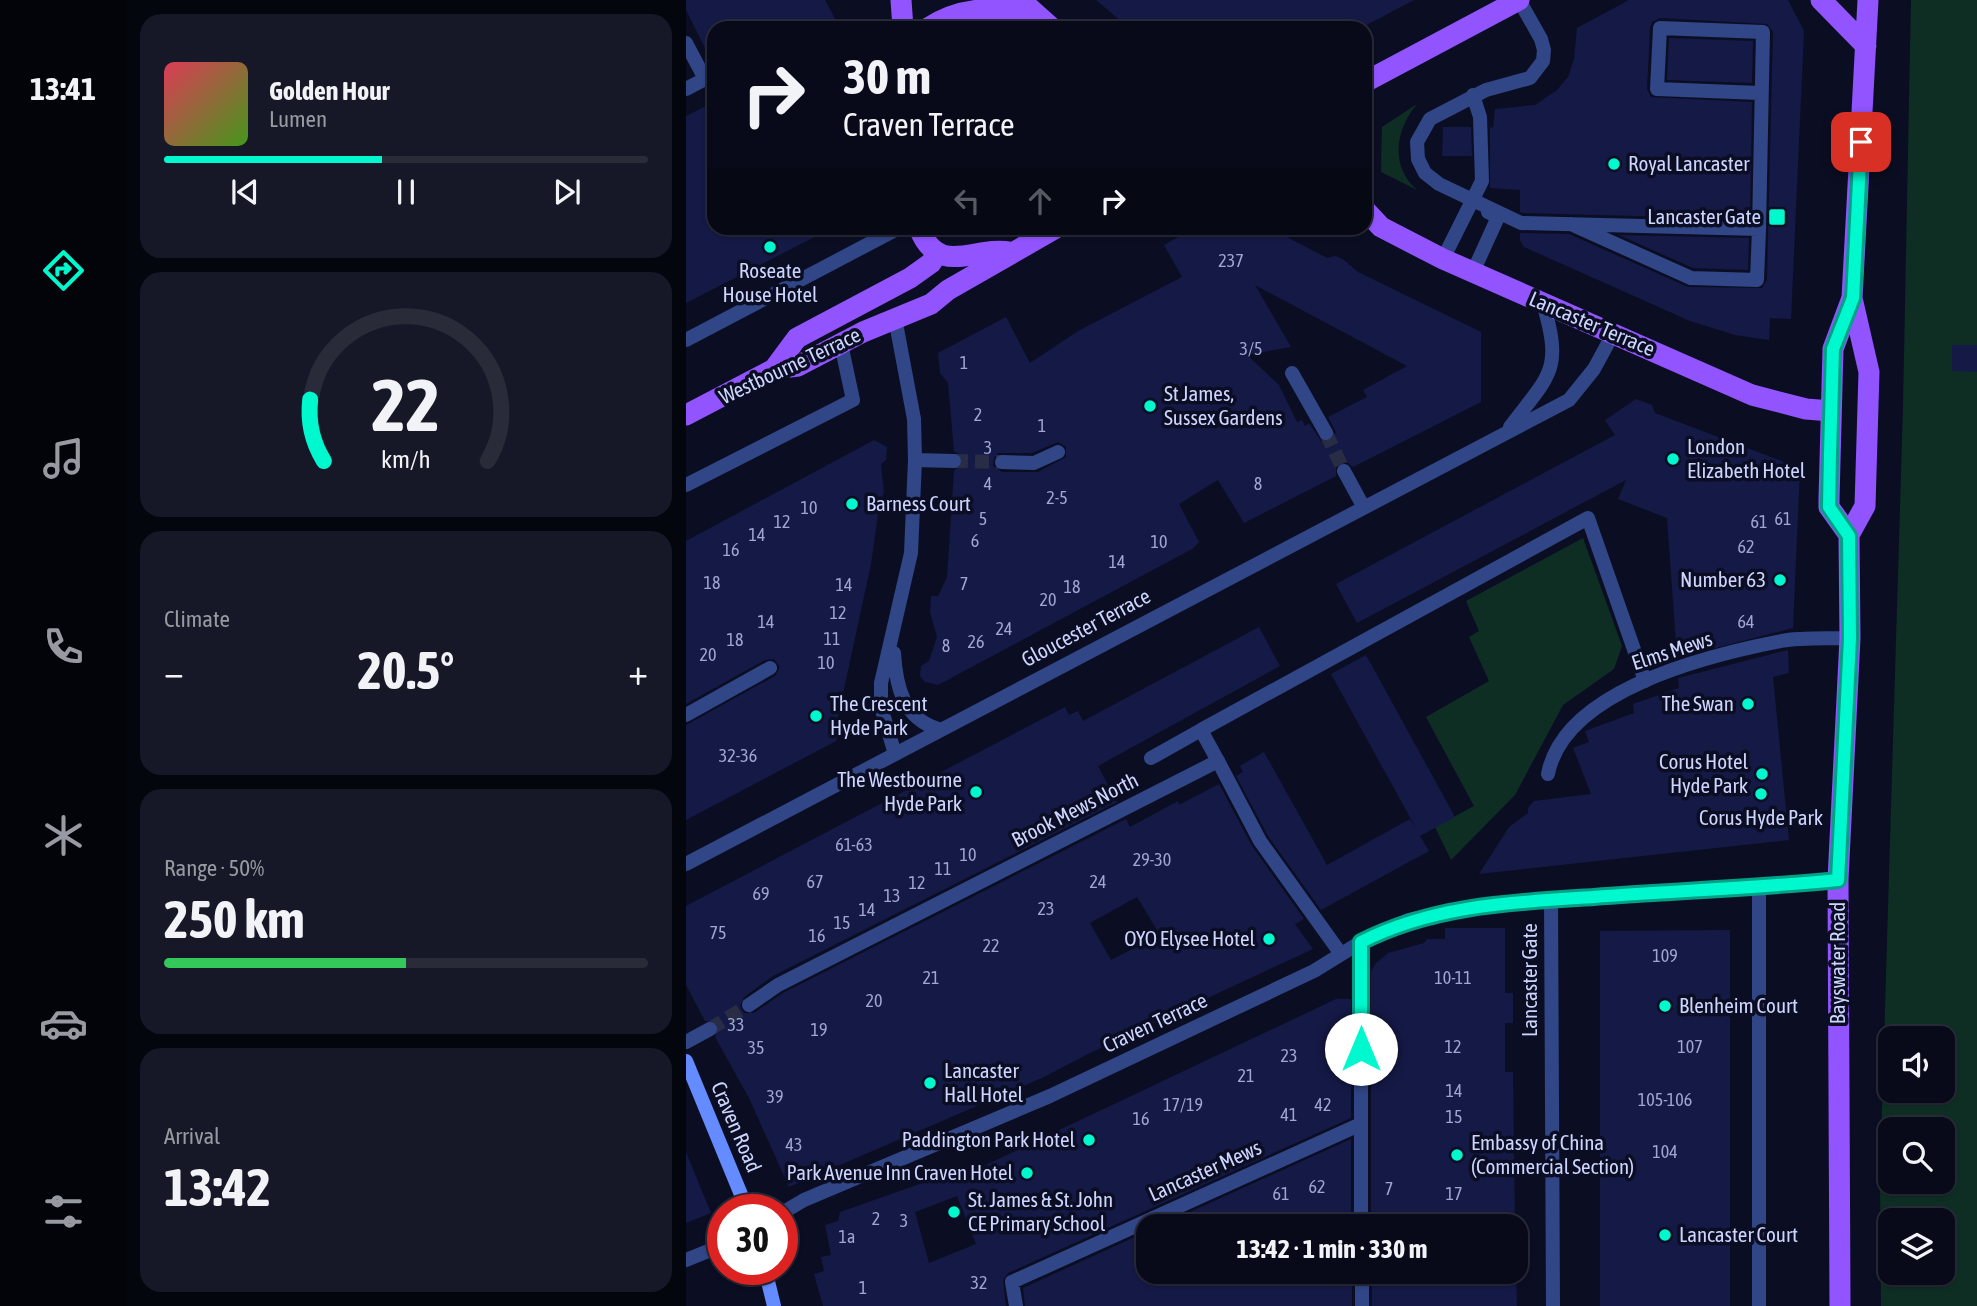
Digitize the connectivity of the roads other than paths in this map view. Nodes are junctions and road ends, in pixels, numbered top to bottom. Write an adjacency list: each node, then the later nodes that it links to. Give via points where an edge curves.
1 (901, 0): 6 (main road)
2 (1519, 0): 11 (main road); 13 (street, via 1541,39 1543,61 1520,83)
3 (1821, 0): 10 (main road)
4 (1868, 0): 10 (main road, Bayswater Road)
5 (1027, 7): 7 (main road, via 981,8); 8 (main road)
6 (902, 21)
7 (938, 21)
8 (1044, 21)
9 (686, 43): 12 (street, via 705,79)
10 (1866, 46): 26 (main road, Bayswater Road)
11 (1372, 78)
12 (686, 89)
13 (1473, 95): 15 (street, via 1480,117 1482,181); 16 (street, via 1444,110 1422,129 1418,159 1425,173 1521,223)
14 (1760, 97): 14 (street, via 1763,32 1660,29 1657,89); 18 (street)
15 (1471, 204): 24 (street); 25 (street, via 1498,217)
16 (1571, 224): 18 (street); 18 (street, via 1692,278 1757,280)
17 (1373, 225): 24 (main road, Lancaster Terrace)
18 (1759, 229)
19 (886, 235): 30 (street)
20 (923, 235): 23 (main road)
21 (1043, 235): 22 (main road)
22 (1010, 252): 23 (main road, via 957,258); 28 (main road, Westbourne Terrace, via 931,304)
23 (937, 253): 32 (main road, Westbourne Terrace, via 910,278 797,338)
24 (1443, 258): 25 (main road, Lancaster Terrace)
25 (1473, 272): 27 (main road, Lancaster Terrace)
26 (1853, 298): 34 (main road, Bayswater Road, via 1833,349); 45 (main road, Bayswater Road, via 1869,372 1865,506)
27 (1542, 303): 29 (main road, Lancaster Terrace); 36 (street, Gloucester Terrace, via 1555,351 1548,378)
28 (895, 318): 31 (main road, Westbourne Terrace); 39 (street, via 914,419)
29 (1613, 334): 34 (main road, Lancaster Terrace, via 1752,395); 36 (street, Gloucester Terrace, via 1594,369 1569,400)
30 (686, 340)
31 (841, 344): 32 (main road, Westbourne Terrace, via 798,366); 43 (street, via 853,400)
32 (774, 369): 35 (main road, Westbourne Terrace)
33 (1292, 373): 37 (street)
34 (1831, 411): 45 (main road, Bayswater Road, via 1829,507)
35 (686, 415)
36 (1507, 430): 44 (street, Gloucester Terrace)
37 (1326, 433)
38 (1058, 452): 41 (street, via 1034,463)
39 (915, 460): 40 (street); 47 (street, via 911,553)
40 (954, 461)
41 (1002, 461)
42 (1345, 471): 44 (street)
43 (686, 485)
44 (1363, 506): 51 (street, Gloucester Terrace)
45 (1849, 536): 46 (main road, Bayswater Road)
46 (1850, 638): 49 (street, Elms Mews, via 1784,641); 58 (main road, Bayswater Road)
47 (893, 641): 51 (street, via 895,674 908,710 923,724); 53 (street, via 881,683 881,707)
48 (770, 668): 50 (street)
49 (1645, 681): 52 (street, via 1588,518); 56 (street, Elms Mews, via 1626,688 1585,716 1552,755)
50 (686, 715)
51 (938, 729): 53 (street, Gloucester Terrace)
52 (1201, 730): 54 (street); 55 (street)
53 (895, 754): 57 (street, Gloucester Terrace)
54 (1150, 758)
55 (1218, 761): 62 (street, via 1260,841); 63 (street, Brook Mews North, via 778,985)
56 (1548, 774)
57 (686, 864)
58 (1838, 880): 59 (street, Lancaster Gate); 80 (main road, Bayswater Road)
59 (1759, 886): 60 (street, Lancaster Gate); 79 (street)
60 (1551, 899): 61 (street, Craven Terrace, via 1408,920); 78 (street, Lancaster Gate)
61 (1361, 942): 62 (street, Craven Terrace); 67 (street)
62 (1341, 954): 69 (street, Craven Terrace, via 1073,1085)
63 (749, 1005)
64 (710, 1029): 65 (street)
65 (686, 1042)
66 (686, 1061): 68 (main road, Craven Road)
67 (1361, 1124): 70 (street); 76 (street, Lancaster Mews, via 1012,1282)
68 (741, 1194)
69 (798, 1204)
70 (1361, 1214)
71 (707, 1252): 72 (street)
72 (686, 1261)
73 (1362, 1284): 77 (street)
74 (769, 1285): 75 (main road)
75 (774, 1306)
76 (1016, 1306)
77 (1362, 1306)
78 (1553, 1306)
79 (1759, 1306)
80 (1840, 1306)

